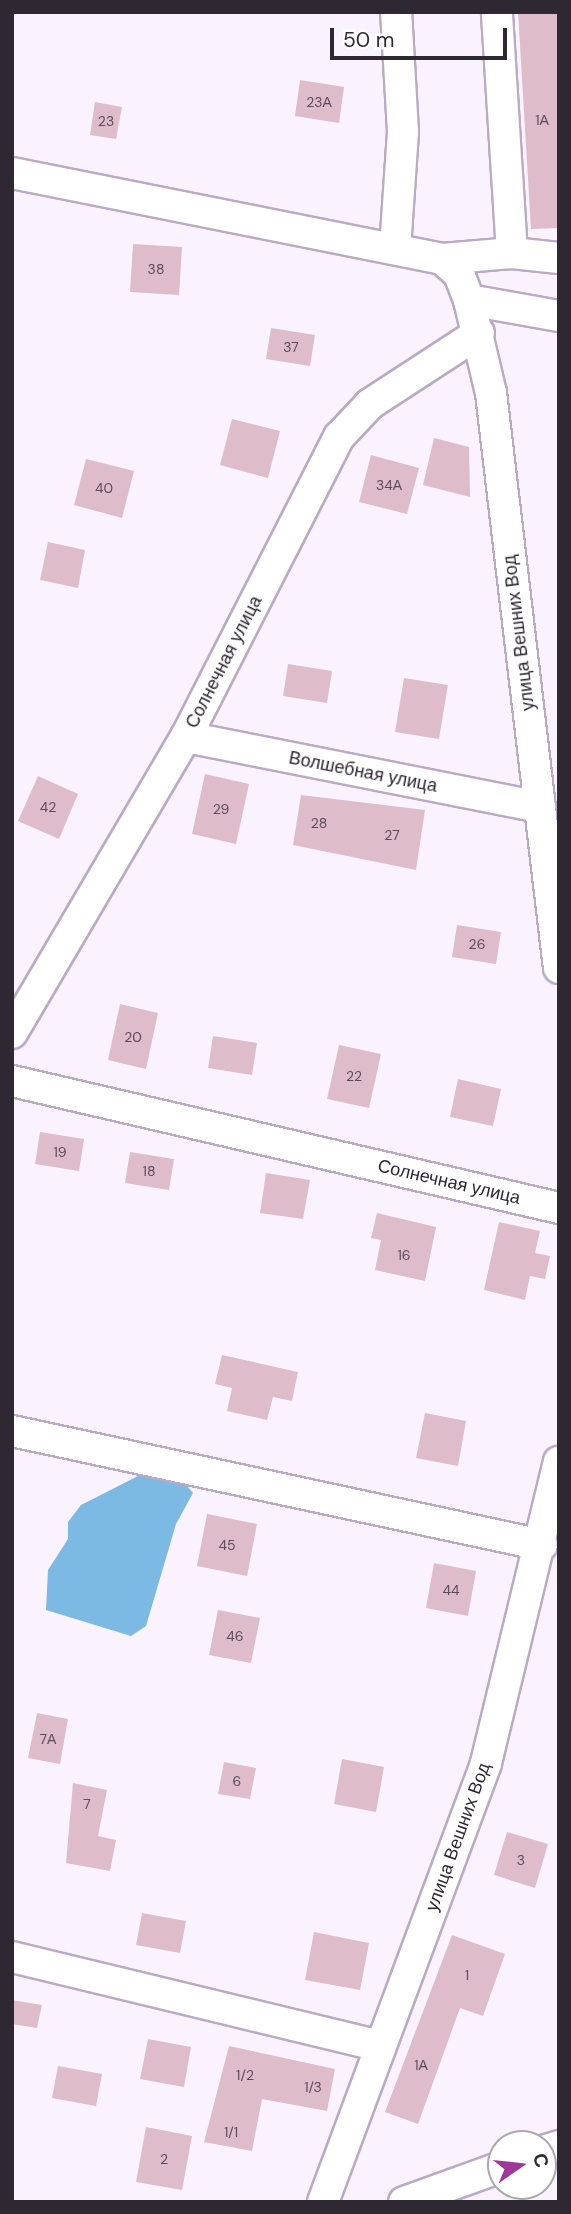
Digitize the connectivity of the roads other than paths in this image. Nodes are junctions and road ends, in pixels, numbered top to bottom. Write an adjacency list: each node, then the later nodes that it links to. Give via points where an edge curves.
1 (396, 12): 4 (street, via 403,132)
2 (497, 15): 5 (street)
3 (12, 173): 4 (street)
4 (395, 249): 7 (street)
5 (512, 253): 6 (street); 7 (street)
6 (559, 258)
7 (442, 259): 8 (street, улица Вешних Вод, via 459,274)
8 (469, 300): 9 (street); 10 (street, улица Вешних Вод)
9 (559, 316)
10 (479, 333): 11 (street, Солнечная улица, via 370,404 338,437); 12 (street, улица Вешних Вод)
11 (186, 737): 12 (street, Волшебная улица); 15 (street, Солнечная улица)
12 (540, 807): 13 (street, улица Вешних Вод)
13 (552, 853): 14 (street, улица Вешних Вод)
14 (559, 968)
15 (12, 1033)
16 (12, 1081): 17 (street, Солнечная улица)
17 (559, 1208)
18 (12, 1431): 20 (street)
19 (559, 1462): 20 (street, улица Вешних Вод)
20 (545, 1564): 22 (street, улица Вешних Вод, via 486,1763)
21 (12, 1957): 22 (street)
22 (380, 2046): 24 (street, улица Вешних Вод)
23 (487, 2172): 25 (street)
24 (323, 2202)
25 (404, 2202)

